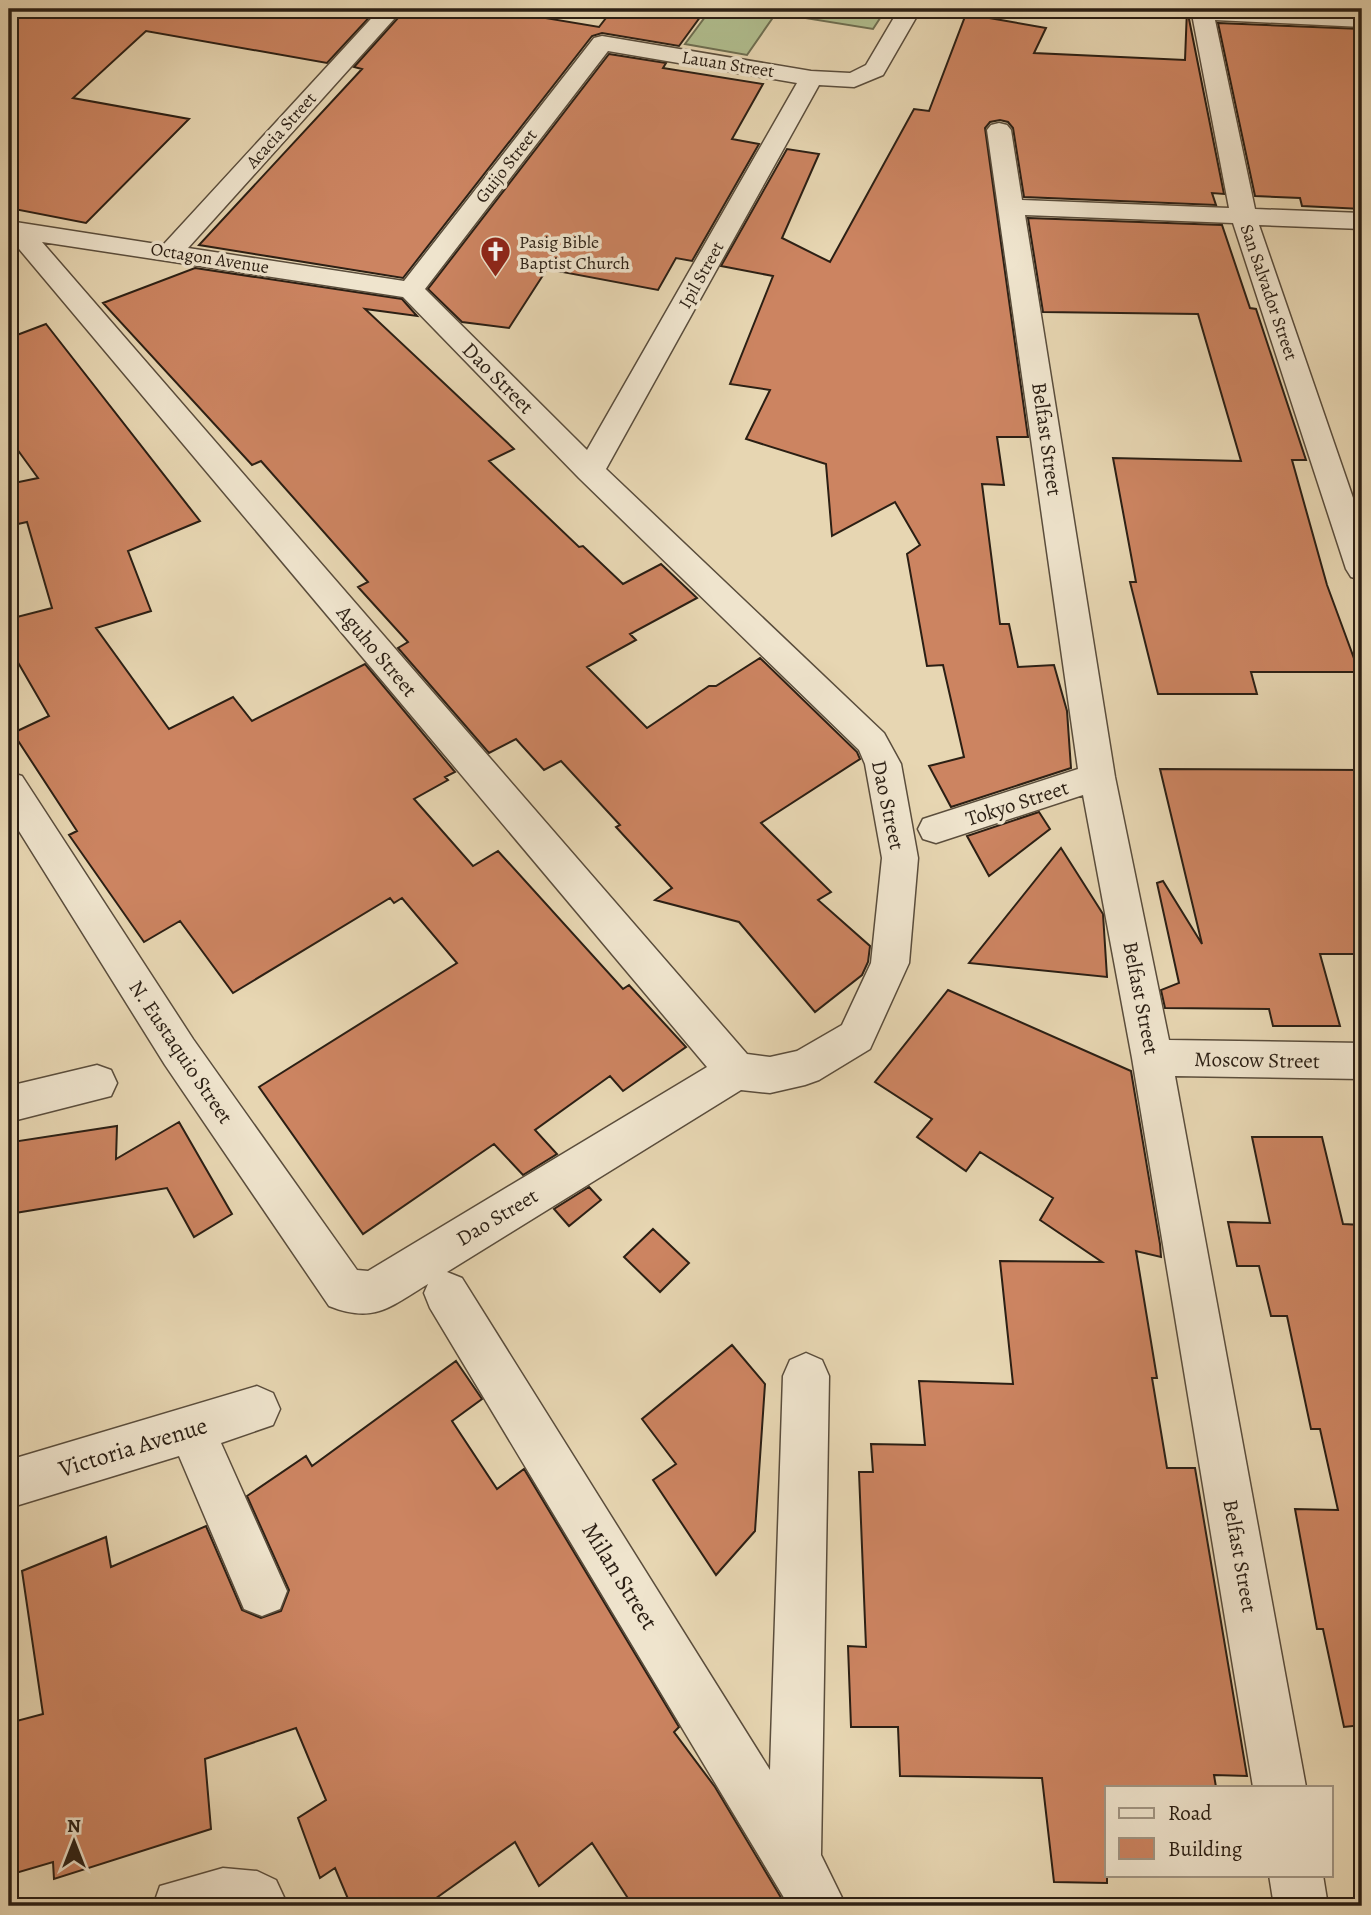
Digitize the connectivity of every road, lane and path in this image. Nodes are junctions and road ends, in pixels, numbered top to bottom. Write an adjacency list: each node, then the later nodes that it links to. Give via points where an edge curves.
1 (392, 9): 12 (street, Acacia Street)
2 (910, 9): 6 (street, Lauan Street, via 875,70 855,80)
3 (1203, 11): 4 (street); 9 (street, San Salvador Street)
4 (1362, 20)
5 (602, 43): 6 (street, Lauan Street); 13 (street, Guijo Street)
6 (811, 78): 14 (street, Ipil Street)
7 (999, 130): 8 (street, Belfast Street)
8 (1012, 207): 9 (street); 16 (street, Belfast Street)
9 (1243, 214): 10 (street); 15 (street, San Salvador Street)
10 (1362, 221)
11 (13, 229): 12 (street, Octagon Avenue); 21 (street, Aguho Street)
12 (171, 252): 13 (street, Octagon Avenue)
13 (411, 290): 14 (street, Dao Street)
14 (590, 471): 21 (street, Dao Street, via 872,742 883,764 900,858 890,963 856,1037 805,1068 771,1075)
15 (1362, 569)
16 (1097, 777): 18 (street, Tokyo Street); 19 (street, Belfast Street)
17 (9, 786): 24 (street, N. Eustaquio Street, via 179,1052 345,1291)
18 (936, 829)
19 (1152, 1058): 20 (street, Moscow Street); 31 (street, Belfast Street)
20 (1362, 1061)
21 (736, 1071): 24 (street, Dao Street)
22 (97, 1083): 23 (street)
23 (9, 1104)
24 (373, 1293)
25 (446, 1293): 32 (street, Milan Street)
26 (806, 1376): 32 (street)
27 (257, 1409): 28 (street, Victoria Avenue)
28 (191, 1429): 29 (street, Victoria Avenue); 30 (street)
29 (9, 1484)
30 (262, 1591)
31 (1280, 1786)
32 (793, 1859): 36 (street, Milan Street)
33 (1296, 1876): 37 (street)
34 (259, 1903): 35 (street, via 223,1895)
35 (180, 1906)
36 (819, 1906)
37 (1301, 1906)

